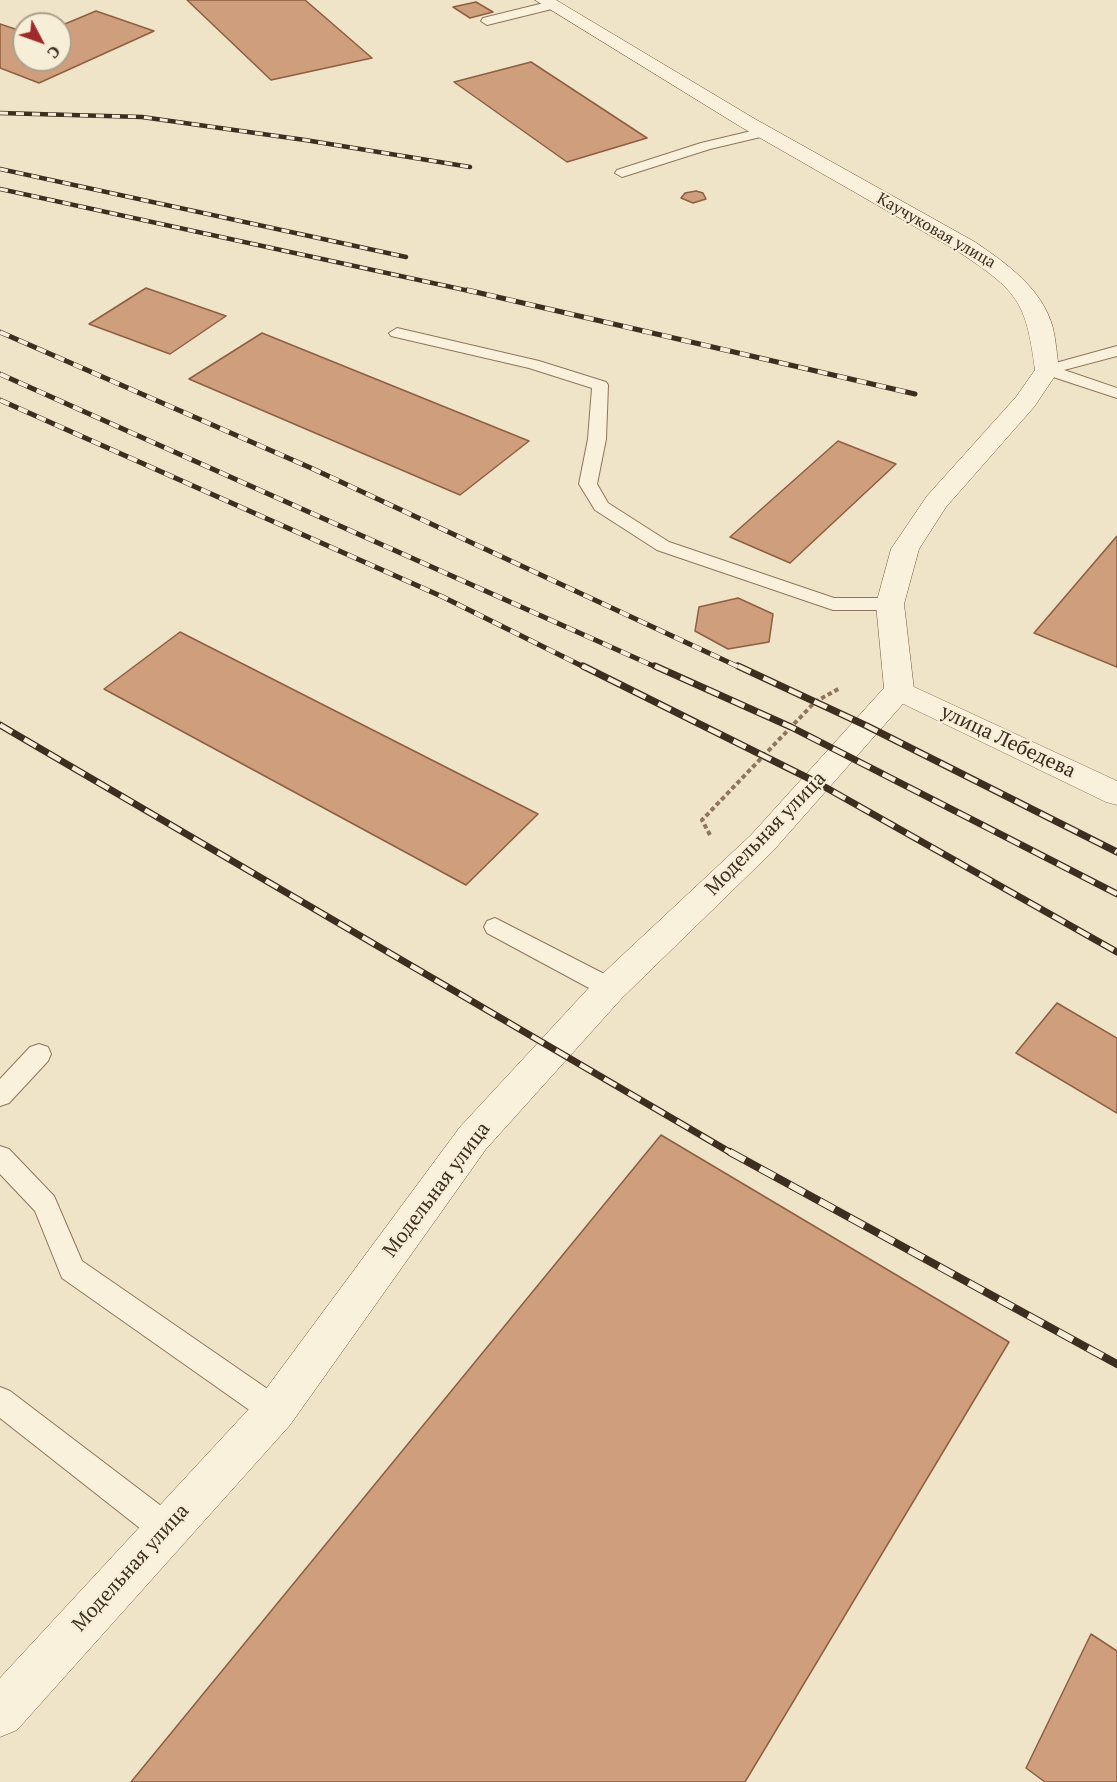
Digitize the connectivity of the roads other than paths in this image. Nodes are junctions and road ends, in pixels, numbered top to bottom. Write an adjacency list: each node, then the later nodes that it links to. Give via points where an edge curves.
1 (548, 2): 2 (lane); 3 (street, Каучуковая улица)
2 (487, 21)
3 (764, 132): 4 (lane, via 697,148); 7 (street, Каучуковая улица, via 1001,269 1029,298 1041,327)
4 (622, 173)
5 (397, 333): 9 (lane, via 533,364 600,385 597,439 588,484 601,506 663,546 833,603)
6 (1117, 351): 7 (lane)
7 (1047, 370): 8 (lane); 9 (street, via 1025,402 936,502 906,549)
8 (1117, 393)
9 (890, 604): 10 (street)
10 (897, 674): 11 (street, улица Лебедева); 13 (street, Модельная улица, via 762,843)
11 (1117, 794)
12 (495, 927): 13 (lane)
13 (610, 988): 18 (street, Модельная улица, via 473,1138)
14 (39, 1054): 15 (lane)
15 (0, 1096)
16 (0, 1157): 18 (lane, via 45,1204 72,1269)
17 (0, 1401): 19 (lane)
18 (275, 1411): 19 (street, Модельная улица)
19 (166, 1529): 20 (street, Модельная улица)
20 (0, 1713)

